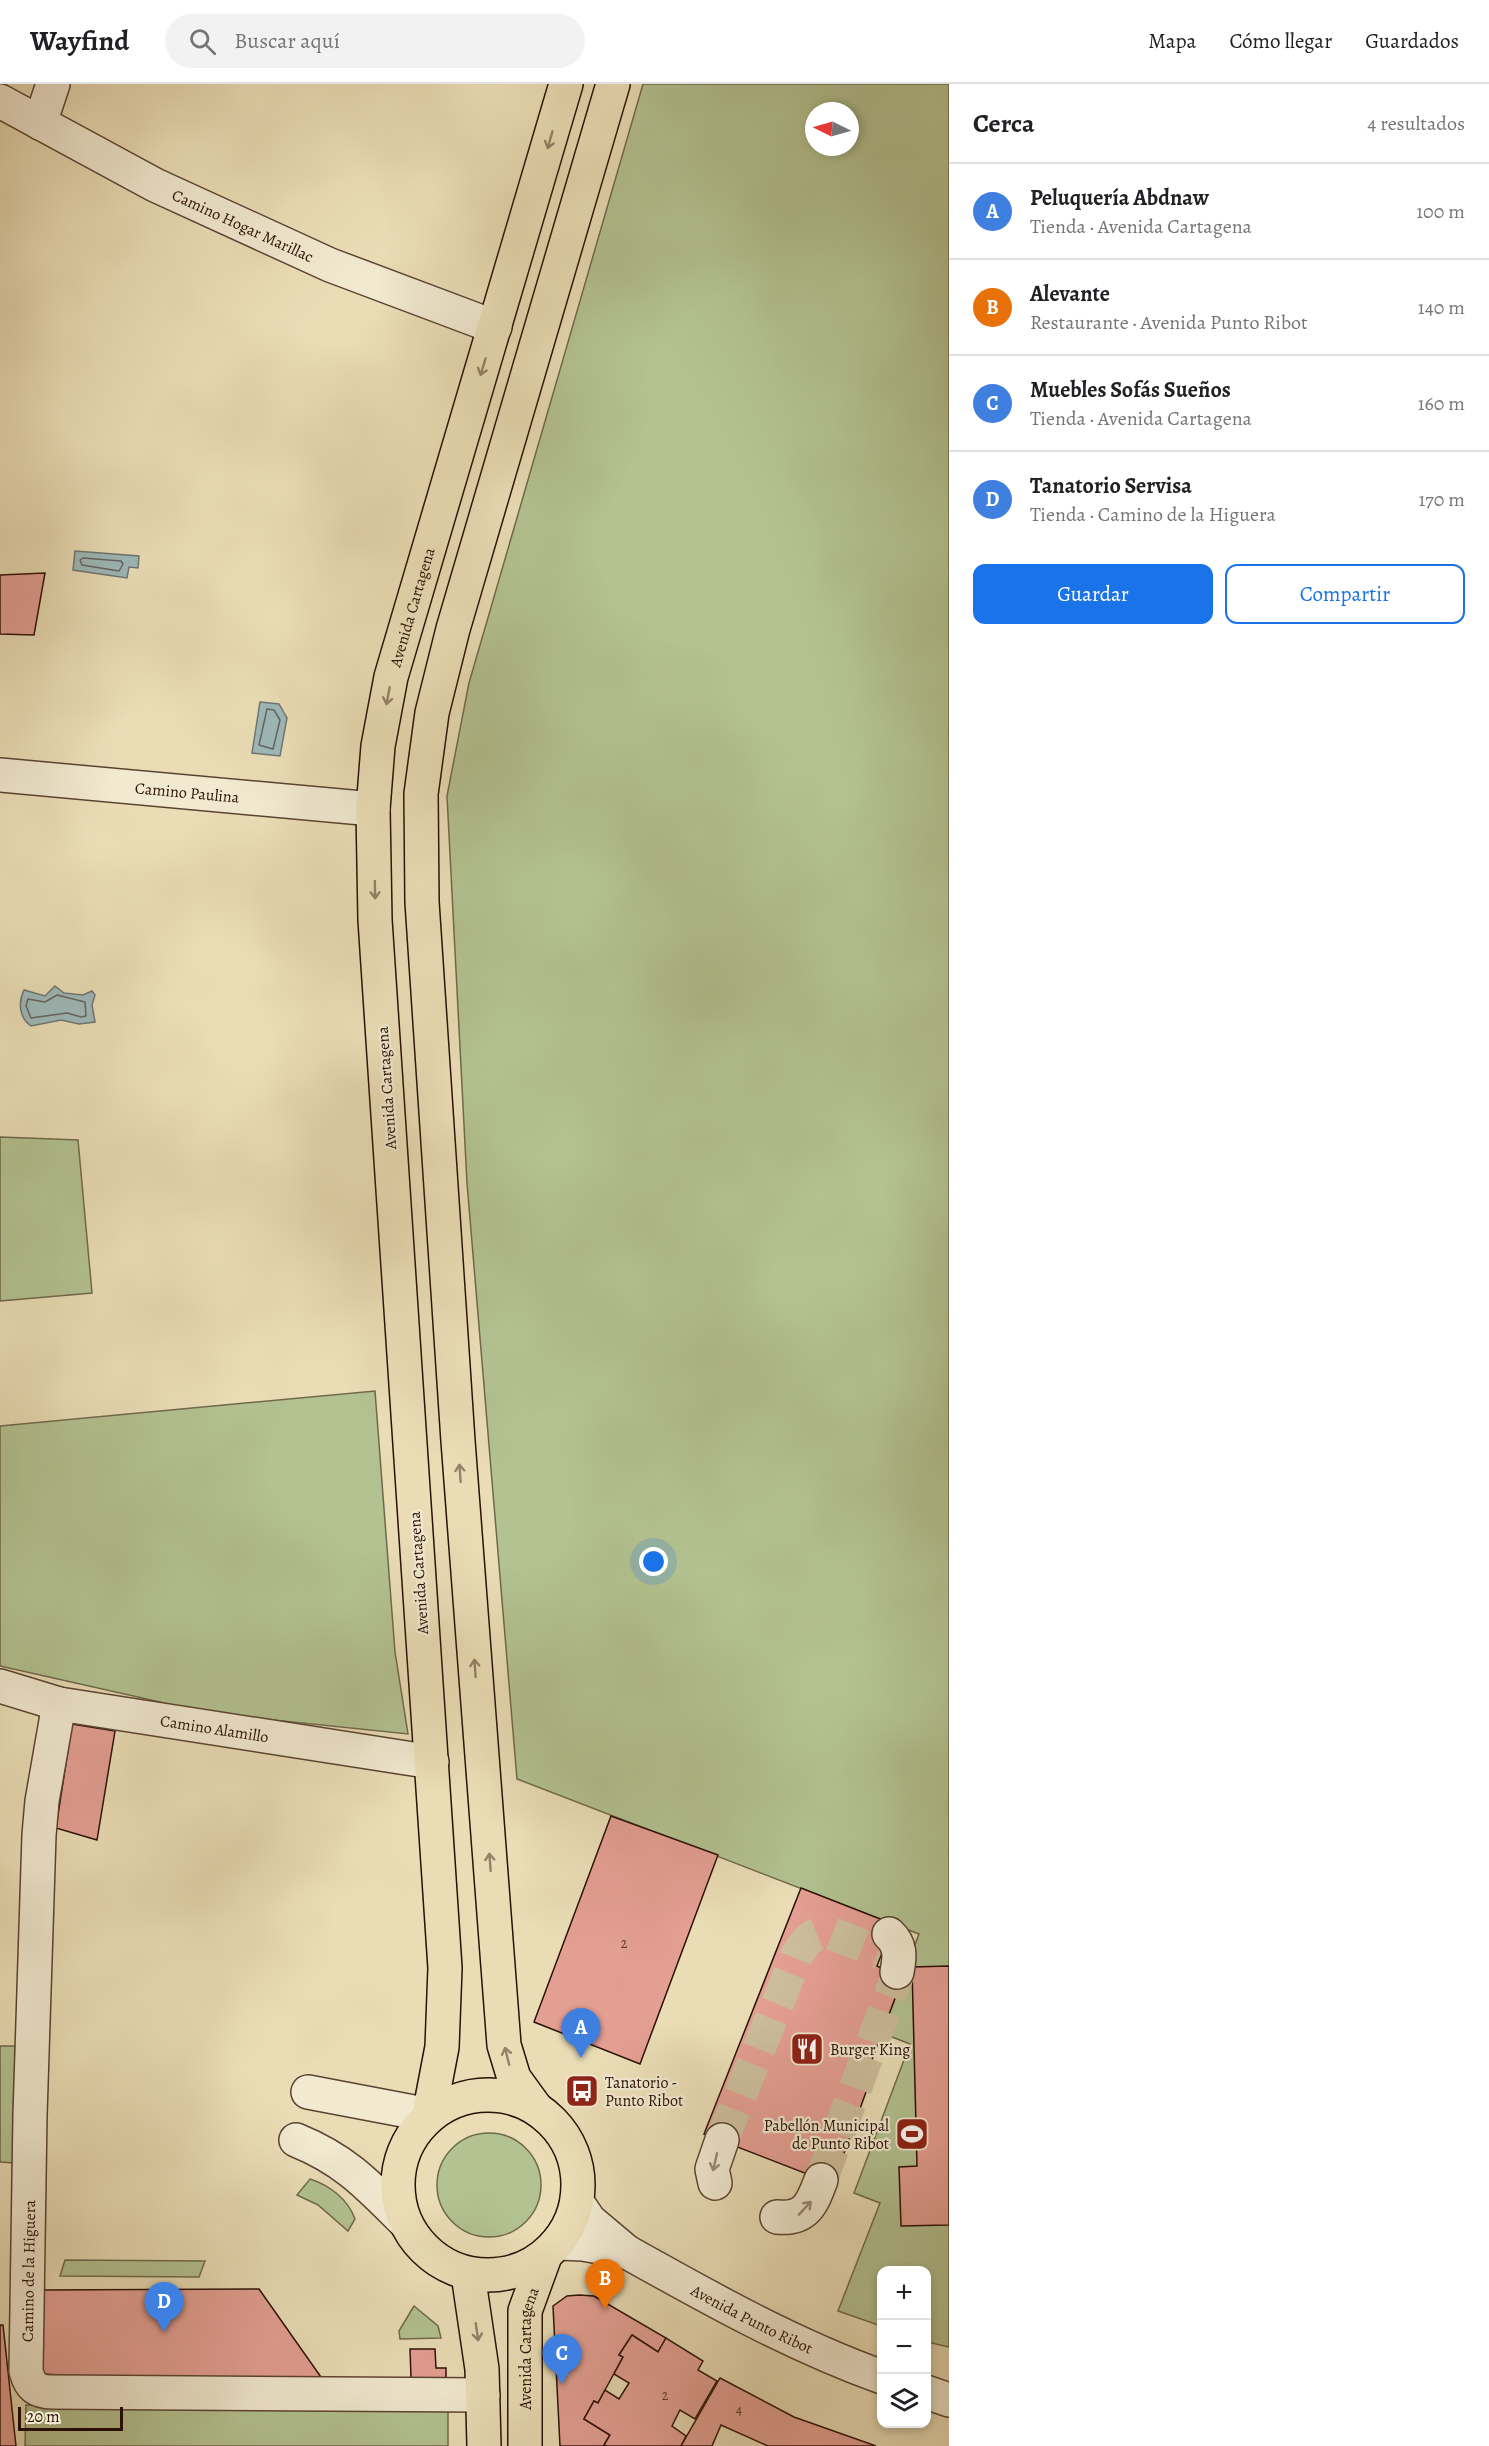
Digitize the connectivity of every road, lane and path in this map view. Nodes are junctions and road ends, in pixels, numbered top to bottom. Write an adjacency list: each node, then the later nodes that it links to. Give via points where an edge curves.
1 (53, 84): 5 (street)
2 (566, 84): 6 (main road, Avenida Cartagena, one-way to 6)
3 (613, 84): 13 (main road, one-way to 3, via 514,2078 504,2045 422,902 421,794 432,713 453,629)
4 (0, 101): 5 (street, Camino Hogar Marillac)
5 (40, 123): 6 (street, Camino Hogar Marillac, via 155,185 330,265)
6 (495, 327): 8 (main road, Avenida Cartagena, one-way to 8, via 391,677 378,746)
7 (0, 775): 8 (street, Camino Paulina)
8 (373, 809): 11 (main road, Avenida Cartagena, one-way to 11, via 375,920)
9 (0, 1686): 10 (street, Camino Alamillo)
10 (59, 1704): 11 (street, Camino Alamillo); 27 (street, Camino de la Higuera, via 39,1835 30,2115 26,2371 29,2383 36,2389 53,2392)
11 (432, 1762): 14 (main road, Avenida Cartagena, via 445,1968 442,2047)
12 (308, 2092): 14 (street)
13 (535, 2107): 14 (main road, via 509,2096 481,2094 453,2100); 19 (main road, via 556,2125 571,2148 576,2161)
14 (429, 2115): 21 (main road, via 410,2137 399,2164 397,2192)
15 (296, 2140): 21 (street, via 328,2154 358,2175)
16 (722, 2140): 18 (street, one-way to 18, via 712,2169)
17 (821, 2180): 20 (street, one-way to 17, via 793,2218 801,2213)
18 (715, 2183)
19 (577, 2202): 22 (main road); 23 (street, Avenida Punto Ribot, via 589,2220)
20 (777, 2217)
21 (404, 2221): 24 (main road, via 419,2245 441,2263)
22 (552, 2249): 23 (street, Avenida Punto Ribot, via 583,2244); 24 (main road, via 522,2270 495,2276); 30 (main road, Avenida Cartagena, via 525,2311)
23 (627, 2252): 25 (street, Avenida Punto Ribot, via 776,2332)
24 (468, 2274): 27 (main road, one-way to 27)
25 (877, 2375)
26 (931, 2393): 28 (street)
27 (483, 2395): 29 (main road)
28 (949, 2400)
29 (484, 2446)
30 (525, 2446)

